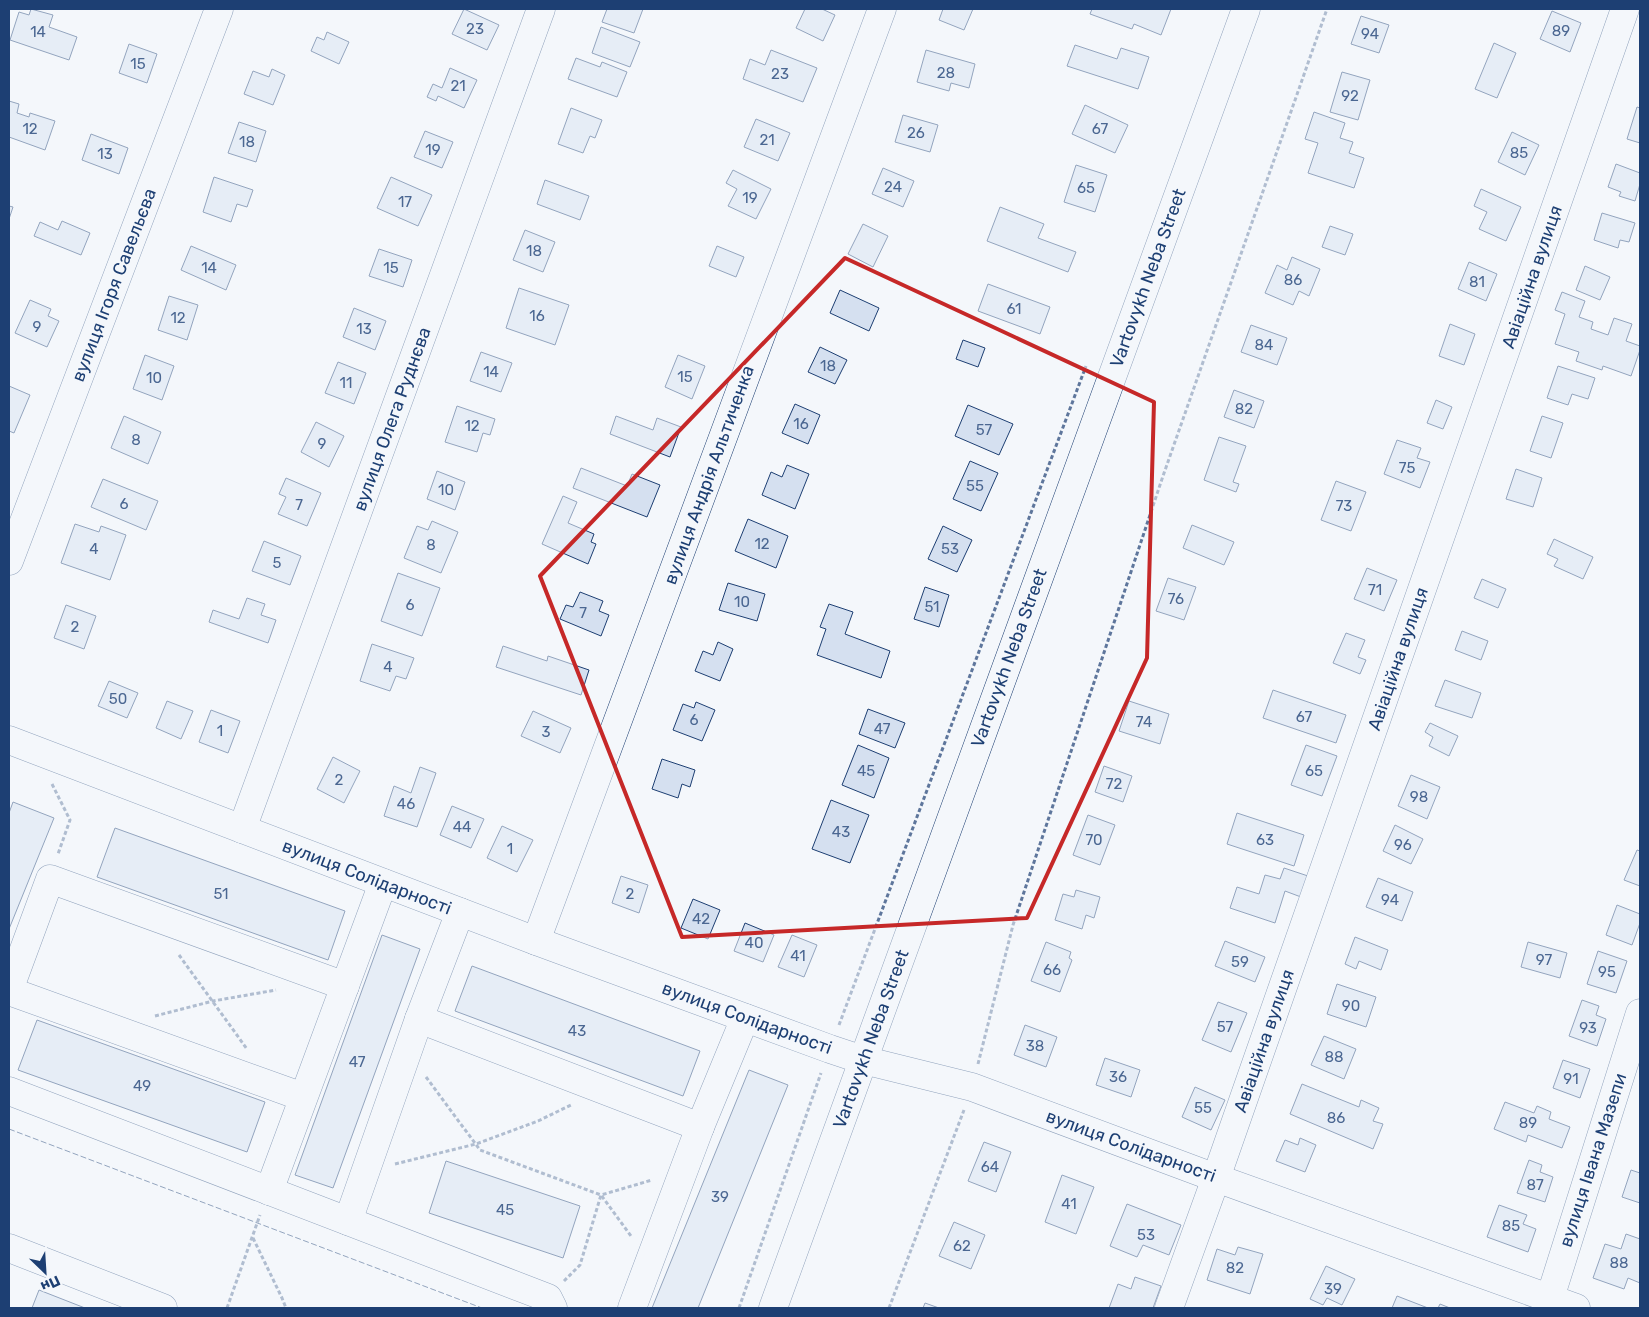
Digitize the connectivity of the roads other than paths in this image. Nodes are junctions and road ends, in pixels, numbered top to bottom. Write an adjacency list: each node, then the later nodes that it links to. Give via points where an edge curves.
1 (219, 9): 6 (street, вулиця Ігоря Савельєва)
2 (541, 9): 8 (street, вулиця Олега Руднєва)
3 (882, 9): 11 (street, вулиця Андрія Альтиченка)
4 (1246, 9): 17 (street, Vartovykh Neba Street)
5 (1625, 9): 21 (street, Авіаційна вулиця)
6 (9, 561)
7 (9, 740): 8 (street, вулиця Солідарності)
8 (242, 829): 9 (street, вулиця Солідарності)
9 (383, 882): 10 (street, вулиця Солідарності); 12 (street)
10 (460, 912): 11 (street, вулиця Солідарності); 16 (street)
11 (536, 941): 15 (street, вулиця Солідарності)
12 (344, 986): 13 (street, via 50,878); 19 (street)
13 (9, 990): 19 (street)
14 (1640, 1013): 26 (street, вулиця Івана Мазепи)
15 (745, 1018): 17 (street, вулиця Солідарності); 20 (street)
16 (419, 1019): 20 (street); 23 (street)
17 (863, 1060): 21 (street, вулиця Солідарності, via 972,1087); 29 (street, Vartovykh Neba Street)
18 (9, 1091): 22 (street)
19 (303, 1097): 22 (street)
20 (700, 1127): 28 (street)
21 (1216, 1178): 26 (street, вулиця Солідарності); 30 (street, Авіаційна вулиця)
22 (268, 1191): 23 (street)
23 (348, 1221): 25 (street)
24 (9, 1248): 27 (street)
25 (551, 1303)
26 (1549, 1303): 31 (street, вулиця Солідарності)
27 (163, 1308)
28 (632, 1308)
29 (773, 1308)
30 (1168, 1308)
31 (1576, 1308)

